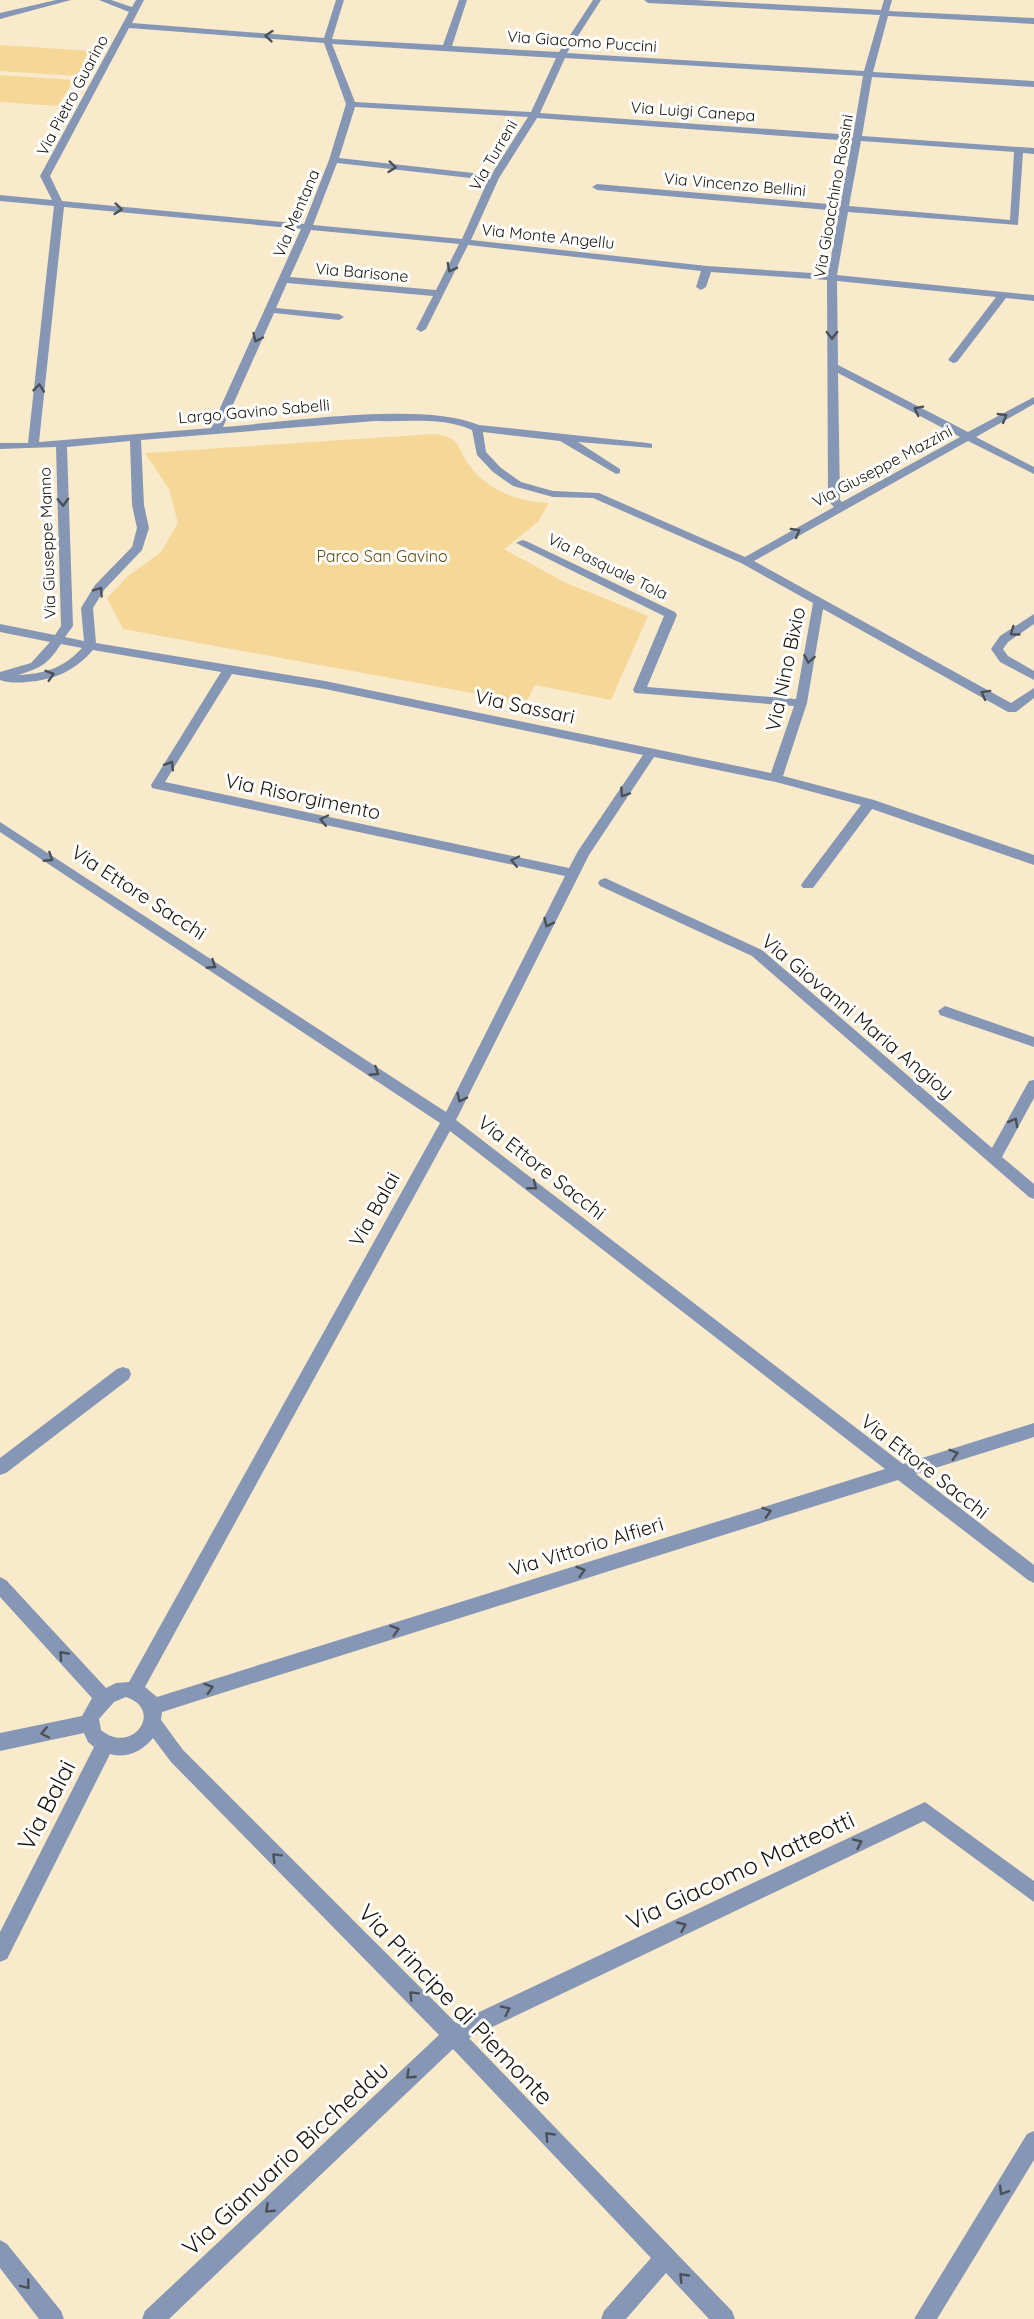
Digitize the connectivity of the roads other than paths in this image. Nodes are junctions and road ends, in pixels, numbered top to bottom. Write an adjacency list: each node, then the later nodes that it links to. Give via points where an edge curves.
1 (67, 0): 11 (street)
2 (103, 0): 9 (street)
3 (140, 0): 9 (street, Via Pietro Guarino)
4 (340, 0): 14 (street)
5 (463, 0): 15 (street)
6 (597, 0): 16 (street, Via Turreni)
7 (648, 0): 10 (street)
8 (888, 0): 10 (street, Via Gioacchino Rossini)
9 (135, 11): 13 (street, Via Pietro Guarino)
10 (886, 13): 12 (street); 17 (street, Via Gioacchino Rossini)
11 (0, 16)
12 (1034, 21)
13 (127, 25): 14 (street, Via Giacomo Puccini, one-way to 13); 26 (street, Via Pietro Guarino)
14 (327, 41): 15 (street, Via Giacomo Puccini); 19 (street)
15 (447, 48): 16 (street, Via Giacomo Puccini)
16 (562, 54): 17 (street, Via Giacomo Puccini); 20 (street, Via Turreni)
17 (868, 74): 18 (street, Via Giacomo Puccini); 21 (street, Via Gioacchino Rossini)
18 (1034, 84)
19 (351, 104): 20 (street, Via Luigi Canepa); 24 (street, Via Mentana)
20 (534, 115): 21 (street, Via Luigi Canepa); 25 (street, Via Turreni)
21 (858, 138): 22 (street, Via Luigi Canepa); 31 (street, Via Gioacchino Rossini)
22 (1019, 150): 23 (street, Via Luigi Canepa); 31 (street, Via Vincenzo Bellini, via 1015,223)
23 (1034, 151)
24 (334, 160): 25 (street, one-way to 25); 32 (street, Via Mentana)
25 (494, 178): 33 (street, Via Turreni)
26 (39, 183): 29 (street); 30 (street, Via Pietro Guarino)
27 (597, 187): 31 (street, Via Vincenzo Bellini)
28 (0, 198): 29 (street, Via Monte Angellu)
29 (12, 199): 30 (street, Via Monte Angellu)
30 (60, 204): 32 (street, Via Monte Angellu, one-way to 32); 54 (street, Via Giuseppe Manno, one-way to 30)
31 (846, 208): 35 (street, Via Gioacchino Rossini)
32 (308, 228): 33 (street, Via Monte Angellu); 36 (street, Via Mentana)
33 (465, 242): 34 (street, Via Monte Angellu); 38 (street, Via Turreni, one-way to 38)
34 (707, 269): 35 (street, Via Monte Angellu); 37 (street)
35 (832, 277): 39 (street, Via Monte Angellu); 45 (street, Via Gioacchino Rossini, one-way to 45)
36 (284, 280): 38 (street, Via Barisone); 41 (street, Via Mentana)
37 (701, 287)
38 (438, 293): 43 (street, Via Turreni)
39 (1002, 296): 40 (street, Via Monte Angellu); 44 (street)
40 (1034, 298)
41 (270, 310): 42 (street); 48 (street, Via Mentana, one-way to 48)
42 (339, 317)
43 (421, 329)
44 (953, 360)
45 (832, 366): 49 (street, one-way to 45); 58 (street, Via Gioacchino Rossini, via 834,501)
46 (1034, 400): 49 (street, Via Giuseppe Mazzini, one-way to 46)
47 (477, 428): 48 (street, Largo Gavino Sabelli, via 467,422 375,418); 51 (street, Largo Gavino Sabelli); 60 (street, via 481,453 517,484 553,494 595,495)
48 (216, 430): 50 (street, Largo Gavino Sabelli)
49 (971, 436): 57 (street); 58 (street, Via Giuseppe Mazzini)
50 (135, 437): 52 (street, Largo Gavino Sabelli); 65 (street, Via Giuseppe Manno, one-way to 50, via 87,608 99,588 138,548 143,528)
51 (563, 438): 55 (street, Largo Gavino Sabelli); 56 (street)
52 (61, 444): 54 (street, Largo Gavino Sabelli); 64 (street, Via Giuseppe Manno, one-way to 64, via 67,626)
53 (0, 446): 54 (street, Largo Gavino Sabelli)
54 (33, 446)
55 (648, 446)
56 (616, 471)
57 (1034, 471)
58 (840, 506): 60 (street, Via Giuseppe Mazzini, one-way to 58)
59 (522, 543): 70 (street, Via Pasquale Tola, via 671,615 639,690)
60 (745, 561): 61 (street)
61 (819, 601): 69 (street, one-way to 61, via 1012,709); 70 (street, Via Nino Bixio, one-way to 70)
62 (1034, 618): 67 (street, one-way to 67, via 1004,639 997,649 1005,659)
63 (0, 628): 64 (street, Via Sassari)
64 (58, 639): 65 (street, Via Sassari); 68 (street, Via Giuseppe Manno, via 35,666)
65 (90, 646): 66 (street, Via Sassari); 68 (street, one-way to 65, via 46,677 67,668)
66 (228, 671): 71 (street, Via Sassari, via 325,685); 76 (street, Via Risorgimento, one-way to 66, via 157,785)
67 (1034, 676)
68 (0, 678)
69 (1034, 692)
70 (801, 704): 72 (street, Via Nino Bixio)
71 (652, 751): 72 (street, Via Sassari); 76 (street, Via Balai, one-way to 76)
72 (776, 778): 73 (street, Via Sassari)
73 (869, 803): 75 (street, Via Sassari); 78 (street)
74 (0, 826): 82 (street, Via Ettore Sacchi, one-way to 82)
75 (1034, 860)
76 (573, 873): 82 (street, Via Balai, one-way to 82)
77 (605, 883): 83 (street, Via Giovanni Maria Angioy, via 757,953)
78 (808, 885)
79 (945, 1011): 80 (street)
80 (1034, 1042)
81 (1034, 1086): 83 (street, one-way to 81)
82 (448, 1121): 88 (street, Via Ettore Sacchi, one-way to 88); 91 (street, Via Balai)
83 (994, 1158): 84 (street, Via Giovanni Maria Angioy)
84 (1034, 1193)
85 (123, 1374): 87 (street)
86 (1034, 1430): 88 (street, Via Vittorio Alfieri, one-way to 86)
87 (0, 1468)
88 (898, 1472): 89 (street, Via Ettore Sacchi); 93 (street, Via Vittorio Alfieri, one-way to 88)
89 (1034, 1575)
90 (0, 1585): 92 (street, one-way to 90)
91 (134, 1690): 92 (street, via 118,1690); 93 (street, via 148,1698)
92 (103, 1698): 94 (street)
93 (153, 1714): 96 (street, via 143,1739 124,1747); 99 (street, Via Principe di Piemonte, one-way to 93, via 177,1756)
94 (90, 1723): 95 (street, one-way to 95); 96 (street)
95 (0, 1742)
96 (105, 1745): 98 (street, Via Balai)
97 (1034, 1893): 99 (street, Via Giacomo Matteotti, one-way to 97, via 925,1811)
98 (0, 1952)
99 (453, 2035): 102 (street, Via Principe di Piemonte, one-way to 99); 104 (street, Via Gianuario Biccheddu, one-way to 104)
100 (1034, 2141): 107 (street, one-way to 107)
101 (0, 2251): 103 (street, one-way to 103)
102 (665, 2258): 105 (street); 106 (street, Via Principe di Piemonte, one-way to 102)
103 (53, 2319)
104 (153, 2319)
105 (612, 2319)
106 (724, 2319)
107 (925, 2319)

